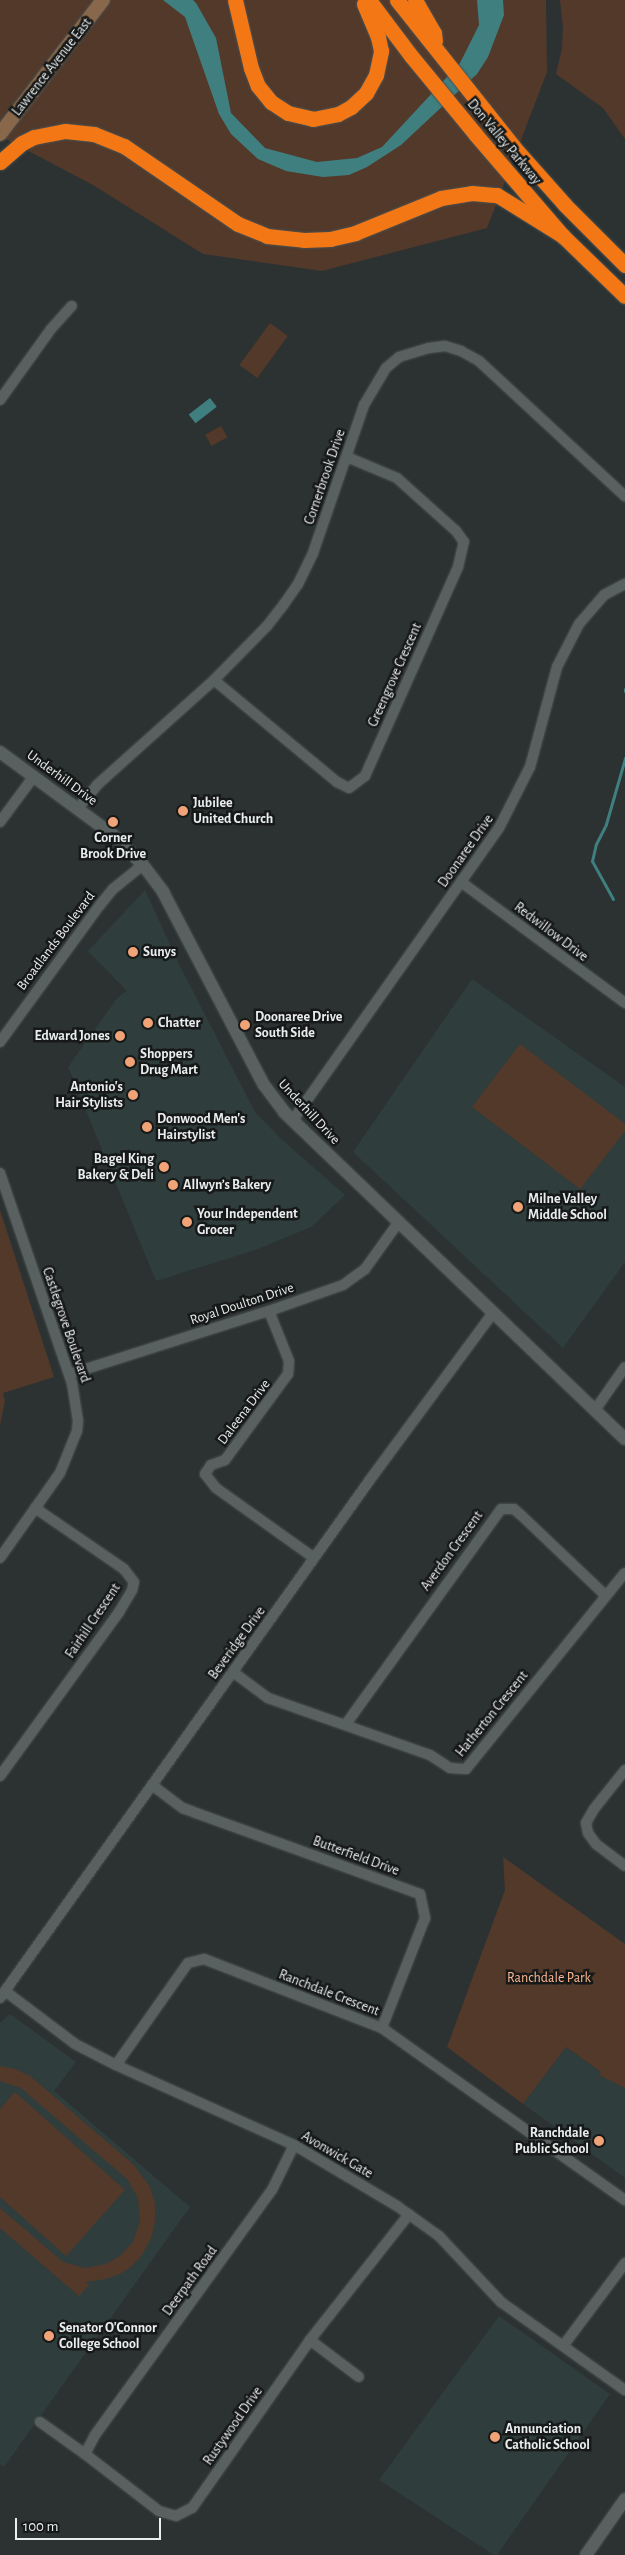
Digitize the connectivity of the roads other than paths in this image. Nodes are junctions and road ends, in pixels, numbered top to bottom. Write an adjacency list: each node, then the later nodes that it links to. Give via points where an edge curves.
1 (235, 0): 2 (highway, via 258,86 270,102 288,113 313,119 338,114 351,107 366,92 376,75 381,51)
2 (363, 0)
3 (369, 0): 10 (highway, Don Valley Parkway, via 476,135)
4 (397, 0): 7 (highway, Don Valley Parkway)
5 (415, 0): 7 (highway, via 434,33)
6 (100, 4): 8 (main road, Lawrence Avenue East)
7 (438, 55): 11 (highway, Don Valley Parkway, via 565,205)
8 (0, 134)
9 (0, 162): 10 (highway, via 22,142 34,137 65,131 94,134 124,146 238,224 267,236 330,239 355,233 441,198 472,193 497,195)
10 (563, 236): 12 (highway, Don Valley Parkway)
11 (625, 265)
12 (625, 296)
13 (72, 306): 14 (street, via 51,329)
14 (0, 400)
15 (346, 457): 16 (street, Cornerbrook Drive, via 364,405 386,368 399,357 445,346 479,361); 18 (street, Cornerbrook Drive, via 313,553 298,584 276,616); 18 (street, Greengrove Crescent, via 404,484 456,530 464,542 458,566 365,776 349,788 330,778)
16 (625, 496)
17 (625, 584): 24 (street, Doonaree Drive, via 604,596 579,624 557,667 530,768 520,790 499,828)
18 (214, 680): 21 (street, Cornerbrook Drive, via 97,785)
19 (0, 752): 20 (street, Underhill Drive)
20 (34, 776): 21 (street, Underhill Drive); 22 (street)
21 (78, 808): 23 (street, Underhill Drive, via 113,835)
22 (0, 822)
23 (143, 865): 26 (street, Broadlands Boulevard, via 100,904); 27 (street, Underhill Drive, via 163,892 264,1085)
24 (461, 882): 25 (street, Redwillow Drive); 27 (street, Doonaree Drive)
25 (625, 1003)
26 (0, 1042)
27 (293, 1120): 29 (street, Underhill Drive)
28 (0, 1173): 33 (street, Castlegrove Boulevard)
29 (398, 1223): 30 (street, Royal Doulton Drive, via 365,1268 352,1280); 31 (street, Underhill Drive)
30 (269, 1311): 33 (street, Royal Doulton Drive); 38 (street, Daleena Drive, via 290,1361 288,1374 226,1460 211,1464 205,1474 216,1488)
31 (493, 1313): 34 (street, Underhill Drive); 38 (street, Beveridge Drive)
32 (625, 1367): 34 (street)
33 (70, 1374): 36 (street, Castlegrove Boulevard, via 76,1395 77,1432 60,1473)
34 (595, 1410): 35 (street, Underhill Drive)
35 (625, 1439)
36 (36, 1508): 37 (street, Castlegrove Boulevard); 44 (street, Fairhill Crescent, via 124,1569 134,1582 119,1612)
37 (0, 1558)
38 (314, 1558): 41 (street, Beveridge Drive)
39 (625, 1573): 40 (street, Hatherton Crescent)
40 (606, 1596): 42 (street, Hatherton Crescent, via 466,1769 450,1768 430,1755); 42 (street, Averdon Crescent, via 514,1509 501,1509)
41 (233, 1672): 42 (street, Hatherton Crescent, via 268,1698); 45 (street, Beveridge Drive)
42 (346, 1724)
43 (625, 1770): 46 (street, via 586,1823 596,1844)
44 (0, 1776)
45 (152, 1785): 47 (street, Beveridge Drive); 48 (street, Butterfield Drive, via 183,1808 420,1894 425,1918)
46 (625, 1866)
47 (3, 1994): 49 (street, Avonwick Gate, via 76,2044)
48 (382, 2028): 49 (street, Ranchdale Crescent, via 204,1959 188,1964); 51 (street, Ranchdale Crescent)
49 (116, 2065): 50 (street, Avonwick Gate)
50 (294, 2145): 52 (street, Avonwick Gate); 59 (street, Deerpath Road, via 272,2190 101,2427)
51 (625, 2200)
52 (409, 2214): 54 (street, Rustywood Drive); 55 (street, Avonwick Gate, via 439,2236 501,2302)
53 (625, 2263): 55 (street)
54 (310, 2340): 56 (street); 59 (street, Rustywood Drive, via 192,2508 176,2516 159,2511)
55 (563, 2346): 57 (street, Avonwick Gate)
56 (360, 2377)
57 (625, 2390)
58 (40, 2422): 59 (street, Rustywood Drive)
59 (85, 2454)
60 (625, 2499): 61 (street)
61 (589, 2554)

